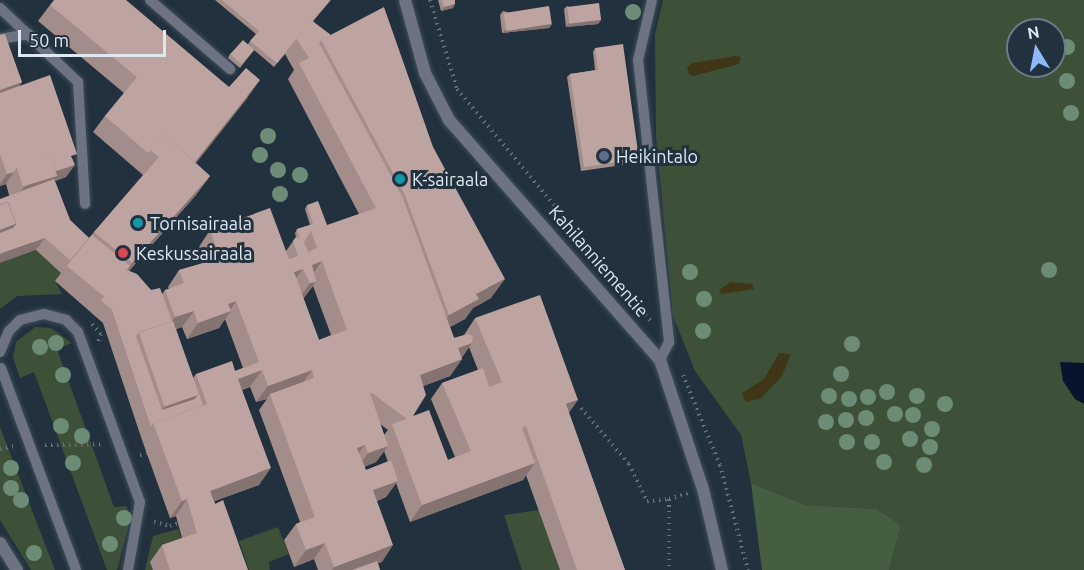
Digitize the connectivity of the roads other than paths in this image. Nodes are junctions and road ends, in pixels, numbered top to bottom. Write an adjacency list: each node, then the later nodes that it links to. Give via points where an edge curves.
1 (150, 0): 7 (lane)
2 (405, 0): 10 (street, Kahilanniementie, via 424,74 449,120)
3 (652, 0): 10 (lane, via 638,60 669,342)
4 (0, 8): 5 (lane)
5 (29, 34): 6 (lane); 8 (lane, via 78,82)
6 (0, 39)
7 (230, 69)
8 (85, 204)
9 (0, 353): 11 (lane); 15 (lane, via 9,331 20,320 44,314 66,320 78,332 140,502)
10 (660, 360): 16 (street, Kahilanniementie, via 703,489)
11 (0, 368): 14 (lane)
12 (0, 543): 13 (street)
13 (17, 570)
14 (76, 570)
15 (128, 570)
16 (722, 570)

